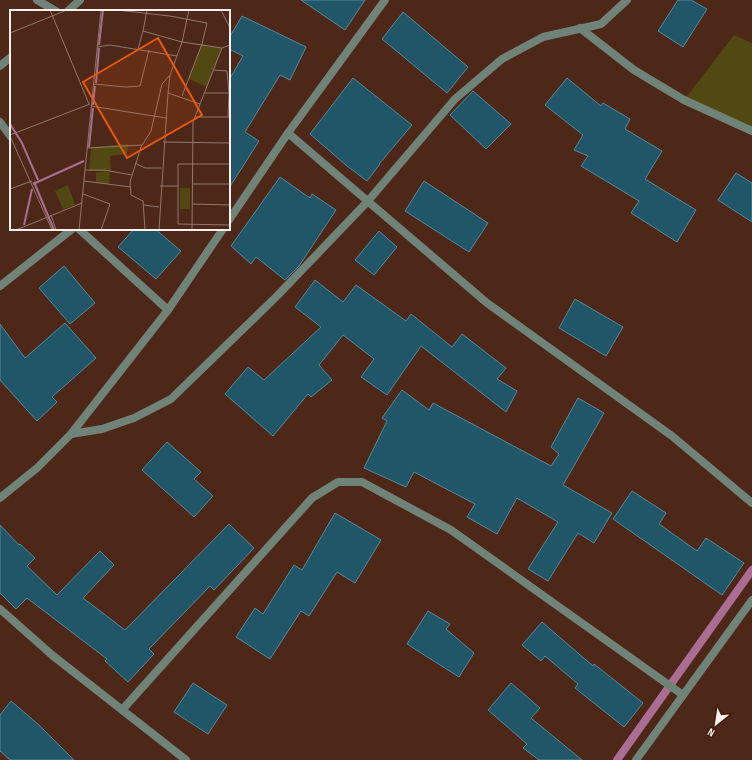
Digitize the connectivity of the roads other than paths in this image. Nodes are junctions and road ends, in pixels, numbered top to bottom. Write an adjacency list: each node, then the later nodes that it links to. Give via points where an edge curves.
1 (37, 0): 5 (street)
2 (80, 0): 6 (street)
3 (385, 0): 12 (street)
4 (627, 0): 7 (street, via 601,24)
5 (54, 10)
6 (69, 10)
7 (580, 28): 11 (street, via 634,70 684,100); 14 (street, via 543,37 502,59 455,99)
8 (10, 58): 9 (street)
9 (0, 66)
10 (0, 122): 13 (street)
11 (752, 132)
12 (288, 133): 14 (street); 15 (street)
13 (10, 136)
14 (368, 200): 21 (street, via 278,296 171,399 134,418); 23 (street, via 487,302 672,436)
15 (230, 219)
16 (71, 230): 19 (street)
17 (80, 230): 20 (street)
18 (222, 230): 20 (street)
19 (0, 286)
20 (168, 310): 21 (street)
21 (71, 434): 22 (street, via 37,468)
22 (0, 498)
23 (752, 503)
24 (752, 600): 26 (street)
25 (0, 609): 27 (street, via 52,655)
26 (683, 695): 27 (street, via 451,530 362,482 338,482 312,498); 29 (street)
27 (122, 710): 28 (street)
28 (186, 760)
29 (636, 760)

